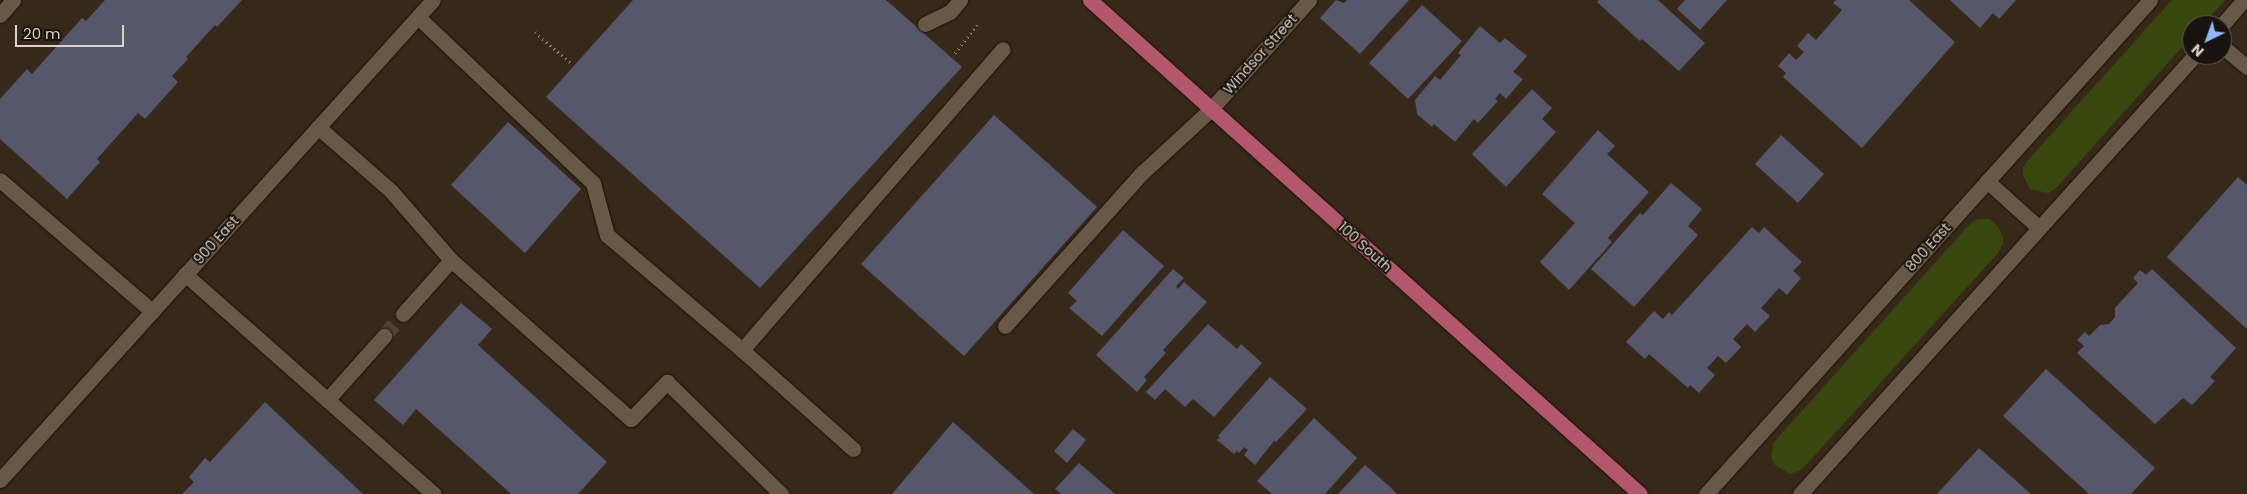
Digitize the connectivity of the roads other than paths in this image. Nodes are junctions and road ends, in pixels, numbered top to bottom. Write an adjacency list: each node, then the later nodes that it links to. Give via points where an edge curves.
1 (13, 0): 8 (street)
2 (433, 0): 10 (street, 900 East)
3 (960, 0): 11 (street, via 950,12)
4 (1090, 0): 16 (main road, 100 South)
5 (1309, 0): 16 (street, Windsor Street)
6 (2150, 0): 19 (street, 800 East)
7 (2244, 0): 9 (street)
8 (0, 15)
9 (2231, 15)
10 (418, 17): 17 (street, 900 East); 27 (street, via 593,183 607,234)
11 (925, 24)
12 (1002, 49): 27 (street)
13 (2232, 54): 15 (street)
14 (2185, 65): 20 (street)
15 (2247, 67)
16 (1212, 109): 25 (street, Windsor Street, via 1142,173); 33 (main road, 100 South)
17 (318, 127): 21 (street, via 391,192); 22 (street, 900 East)
18 (0, 180): 23 (street)
19 (1987, 181): 20 (street); 34 (street, 800 East)
20 (2039, 228): 35 (street)
21 (451, 260): 24 (street); 32 (street, via 631,419 667,382)
22 (186, 274): 23 (street, 900 East); 28 (street)
23 (152, 311): 30 (street, 900 East)
24 (404, 314)
25 (1005, 326)
26 (384, 336): 28 (street)
27 (742, 350): 29 (street)
28 (327, 400): 31 (street)
29 (853, 449)
30 (0, 480)
31 (434, 494)
32 (781, 494)
33 (1640, 494)
34 (1706, 494)
35 (1800, 494)

